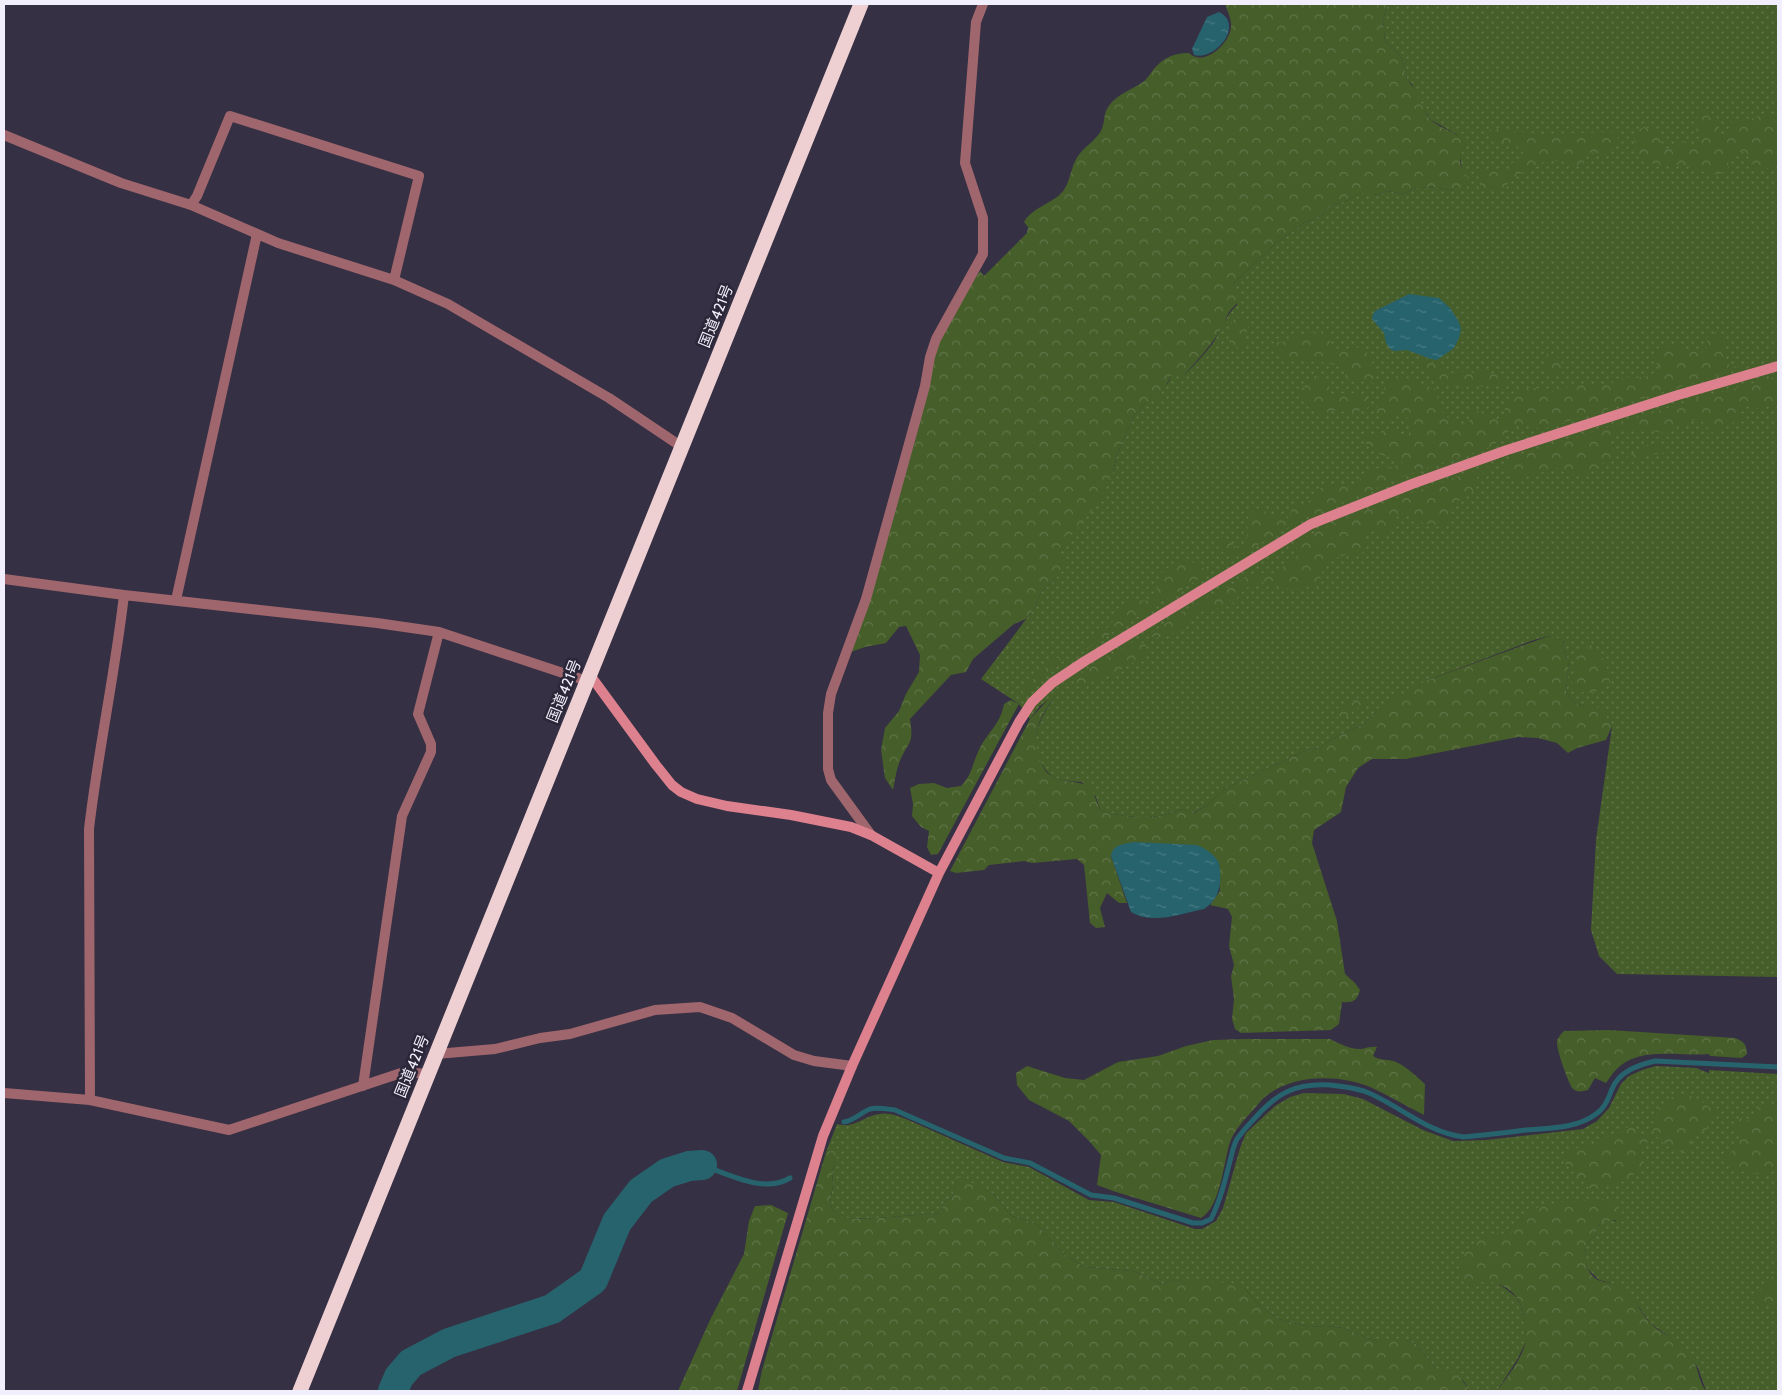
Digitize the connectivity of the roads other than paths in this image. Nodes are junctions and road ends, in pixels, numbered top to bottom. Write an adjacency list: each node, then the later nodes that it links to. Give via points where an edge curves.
1 (860, 4): 8 (highway, 国道421号)
2 (983, 4): 14 (street, via 976,22 965,163 983,218 983,254 936,339 926,386 866,599 831,694 828,713 828,769 832,780)
3 (4, 135): 4 (street, via 121,183)
4 (190, 205): 5 (street); 6 (street, via 197,196 230,116 419,176)
5 (258, 234): 6 (street); 11 (street)
6 (394, 280): 8 (street, via 448,304 535,354)
7 (1778, 366): 15 (street, via 1516,447 1412,484 1311,524 1285,538 1085,660 1032,702 1018,722)
8 (682, 447): 13 (highway, 国道421号)
9 (4, 579): 10 (street)
10 (124, 595): 11 (street); 21 (street, via 89,829)
11 (176, 600): 12 (street)
12 (439, 632): 13 (street); 19 (street, via 418,714 431,744 431,752 402,816)
13 (588, 678): 14 (street, via 672,785 681,792 704,801 800,817); 16 (highway, 国道421号)
14 (871, 835): 15 (street)
15 (939, 874): 17 (street)
16 (436, 1054): 17 (street, via 496,1049 570,1034 655,1010 700,1007 732,1018 794,1055); 18 (highway, 国道421号)
17 (852, 1066): 23 (street, via 823,1136)
18 (428, 1074): 19 (street, via 404,1072); 22 (highway, 国道421号)
19 (363, 1086): 21 (street, via 229,1130)
20 (4, 1093): 21 (street)
21 (90, 1100)
22 (300, 1391)
23 (747, 1391)

